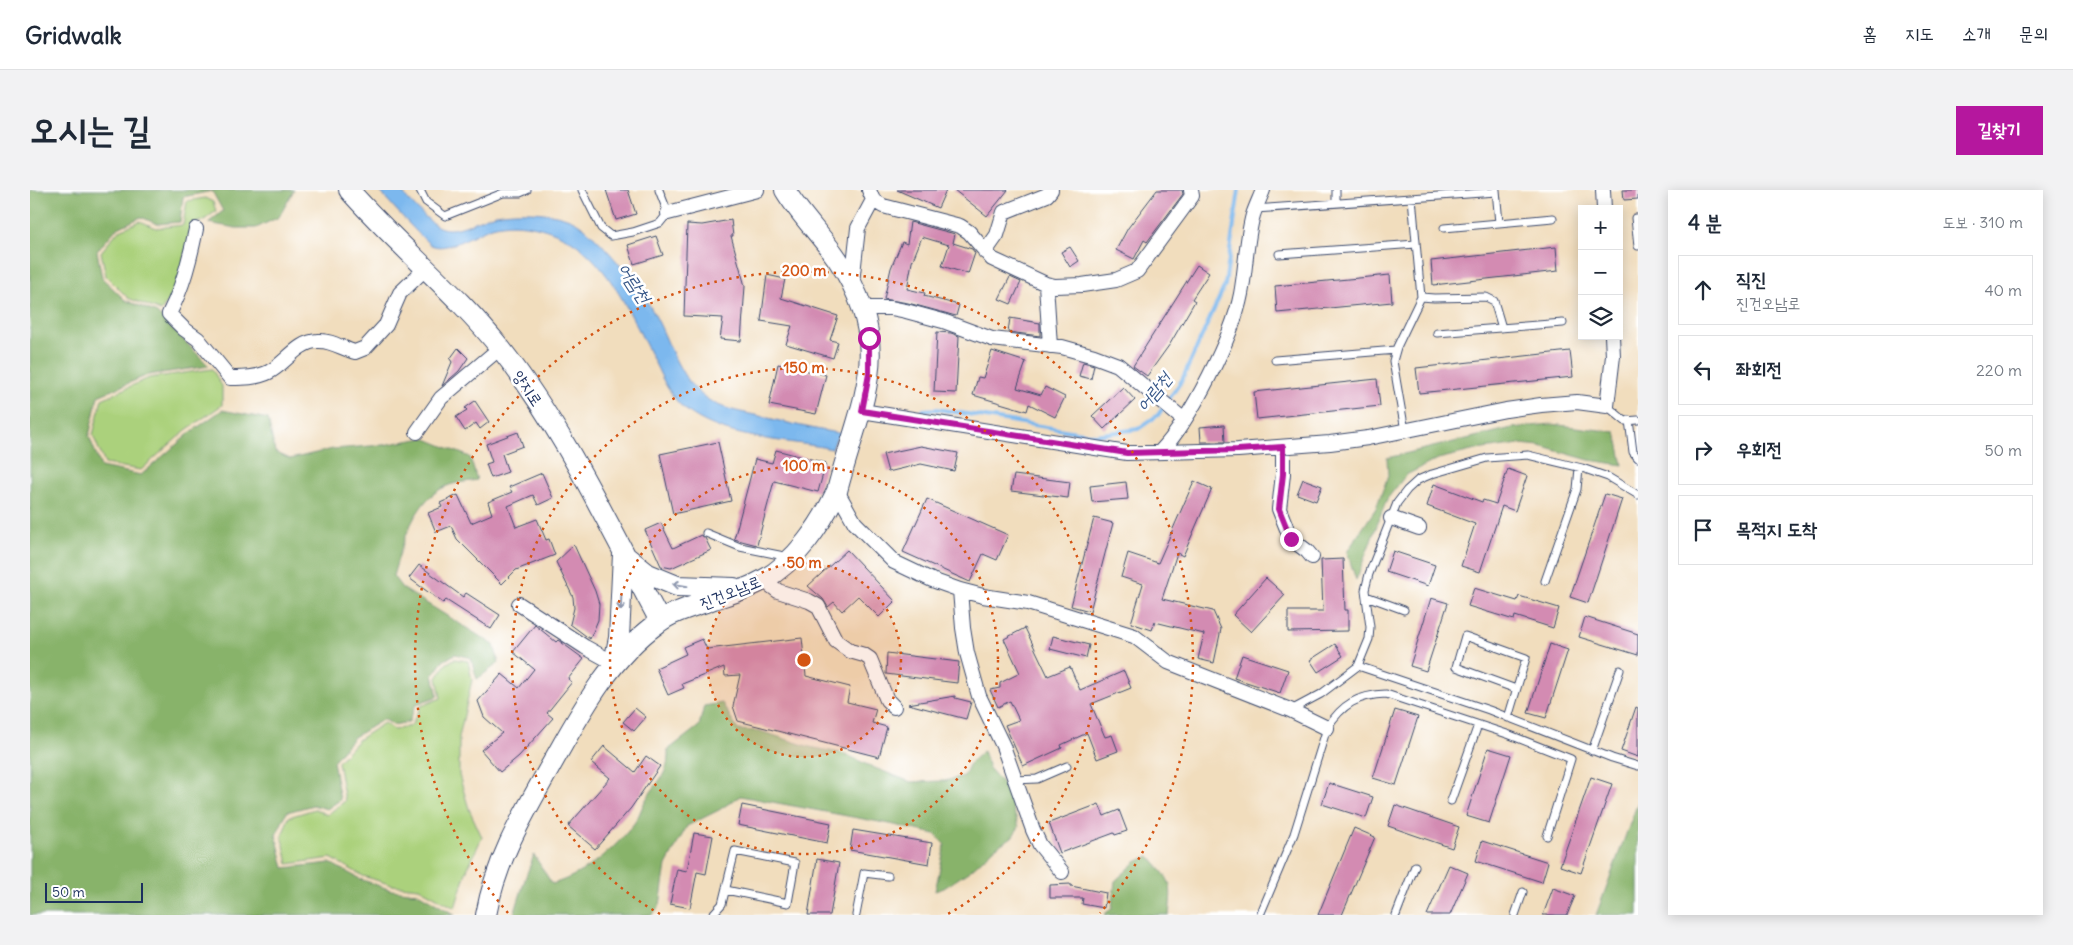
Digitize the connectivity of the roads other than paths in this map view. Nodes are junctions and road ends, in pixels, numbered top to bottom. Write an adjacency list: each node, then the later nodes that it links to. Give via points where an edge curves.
1 (349, 190): 29 (main road, 양지로)
2 (420, 190): 3 (lane, via 426,202 445,216 502,194)
3 (527, 190)
4 (582, 190): 19 (lane, via 601,228 611,236 660,223)
5 (659, 190): 19 (lane)
6 (757, 190): 19 (street)
7 (785, 190): 30 (main road, 진건오남로)
8 (1051, 190): 27 (street, via 1047,195 1004,212 997,235)
9 (1191, 190): 31 (street, via 1192,196 1137,271 1116,280 1092,284)
10 (1263, 190): 18 (street)
11 (1336, 190): 16 (lane)
12 (1603, 190): 17 (street)
13 (1496, 191): 15 (lane); 22 (lane)
14 (871, 195): 27 (street, via 883,206 960,226); 30 (street, via 858,228)
15 (1412, 198): 16 (lane); 25 (lane)
16 (1336, 203): 18 (lane)
17 (1604, 205)
18 (1256, 209): 44 (street, via 1234,320)
19 (668, 213)
20 (1553, 218): 22 (lane)
21 (1638, 218): 26 (lane, via 1634,218)
22 (1499, 223): 24 (lane)
23 (196, 228): 29 (street, via 180,294 169,314 198,339 230,378 269,372 316,340 356,352 365,348 386,325 400,293)
24 (1444, 228)
25 (1416, 244): 28 (lane); 32 (lane)
26 (1638, 246)
27 (985, 252): 31 (street, via 1004,266)
28 (1279, 254)
29 (426, 268): 39 (main road, 양지로)
30 (852, 283): 33 (main road, 진건오남로)
31 (1046, 284): 38 (street)
32 (1421, 297): 35 (lane, via 1486,296 1494,301); 40 (lane)
33 (862, 308): 38 (street, via 906,311 992,339); 43 (main road, 진건오남로, via 870,358)
34 (1562, 323): 35 (lane)
35 (1502, 328): 36 (lane)
36 (1437, 333)
37 (1612, 340): 42 (street)
38 (1050, 346): 44 (street, via 1118,365)
39 (500, 348): 48 (street, via 441,398); 58 (main road, 양지로, via 574,461)
40 (1396, 350): 41 (lane); 47 (lane, via 1393,361)
41 (1275, 360)
42 (1607, 406): 45 (lane, via 1625,421); 47 (street, via 1577,402 1541,405)
43 (862, 411): 50 (street, via 1127,453); 53 (main road, 진건오남로)
44 (1184, 420): 50 (street)
45 (1629, 420): 46 (lane); 51 (lane, via 1633,452)
46 (1638, 420)
47 (1405, 431): 49 (street)
48 (417, 432)
49 (1283, 447): 50 (street); 59 (street, via 1279,509 1291,539)
50 (1160, 452)
51 (1638, 458)
52 (1579, 468): 54 (lane, via 1608,478); 55 (lane, via 1528,455 1478,460 1418,480 1406,490); 61 (lane, via 1577,489)
53 (837, 491): 60 (main road, 진건오남로, via 810,535); 63 (street, via 855,523 894,562)
54 (1638, 495)
55 (1391, 518): 56 (street); 64 (lane, via 1369,574)
56 (1419, 528)
57 (706, 533): 60 (lane, via 740,547)
58 (623, 554): 62 (main road, one-way to 58, via 677,586 648,574); 67 (main road, 양지로); 68 (main road, one-way to 68, via 619,638)
59 (1312, 557)
60 (791, 558): 62 (main road, 진건오남로, via 779,570)
61 (1545, 581)
62 (754, 584): 67 (main road, 진건오남로); 72 (street, via 818,606 836,641 870,659)
63 (960, 590): 73 (street, via 1028,603 1134,636 1168,662); 80 (street, via 963,628 974,679)
64 (1366, 596): 66 (lane); 69 (lane, via 1369,639)
65 (519, 604): 68 (street)
66 (1404, 610)
67 (660, 621): 68 (main road, 진건오남로)
68 (614, 663): 88 (main road, 진건오남로, via 591,696 512,833 499,864)
69 (1358, 666): 73 (lane, via 1321,694); 74 (lane)
70 (1620, 670): 77 (lane)
71 (1516, 689): 71 (lane, via 1526,658 1465,636 1456,667); 74 (lane)
72 (894, 707)
73 (1290, 710): 76 (street)
74 (1508, 718): 77 (lane)
75 (1478, 725): 76 (lane, via 1386,694 1355,700 1337,713); 81 (lane); 82 (lane, via 1571,759)
76 (1327, 728): 91 (lane, via 1294,834)
77 (1592, 750): 79 (lane)
78 (1067, 766): 80 (lane, via 1037,778)
79 (1638, 766)
80 (1014, 780): 84 (street, via 1040,845)
81 (1451, 801)
82 (1547, 836)
83 (1415, 866): 92 (lane)
84 (1062, 872)
85 (888, 876): 90 (lane, via 864,873)
86 (726, 890): 89 (lane, via 788,903 795,863 735,851 722,904)
87 (1523, 892): 93 (lane)
88 (486, 915)
89 (712, 915)
90 (856, 915)
91 (1260, 915)
92 (1396, 915)
93 (1515, 915)

